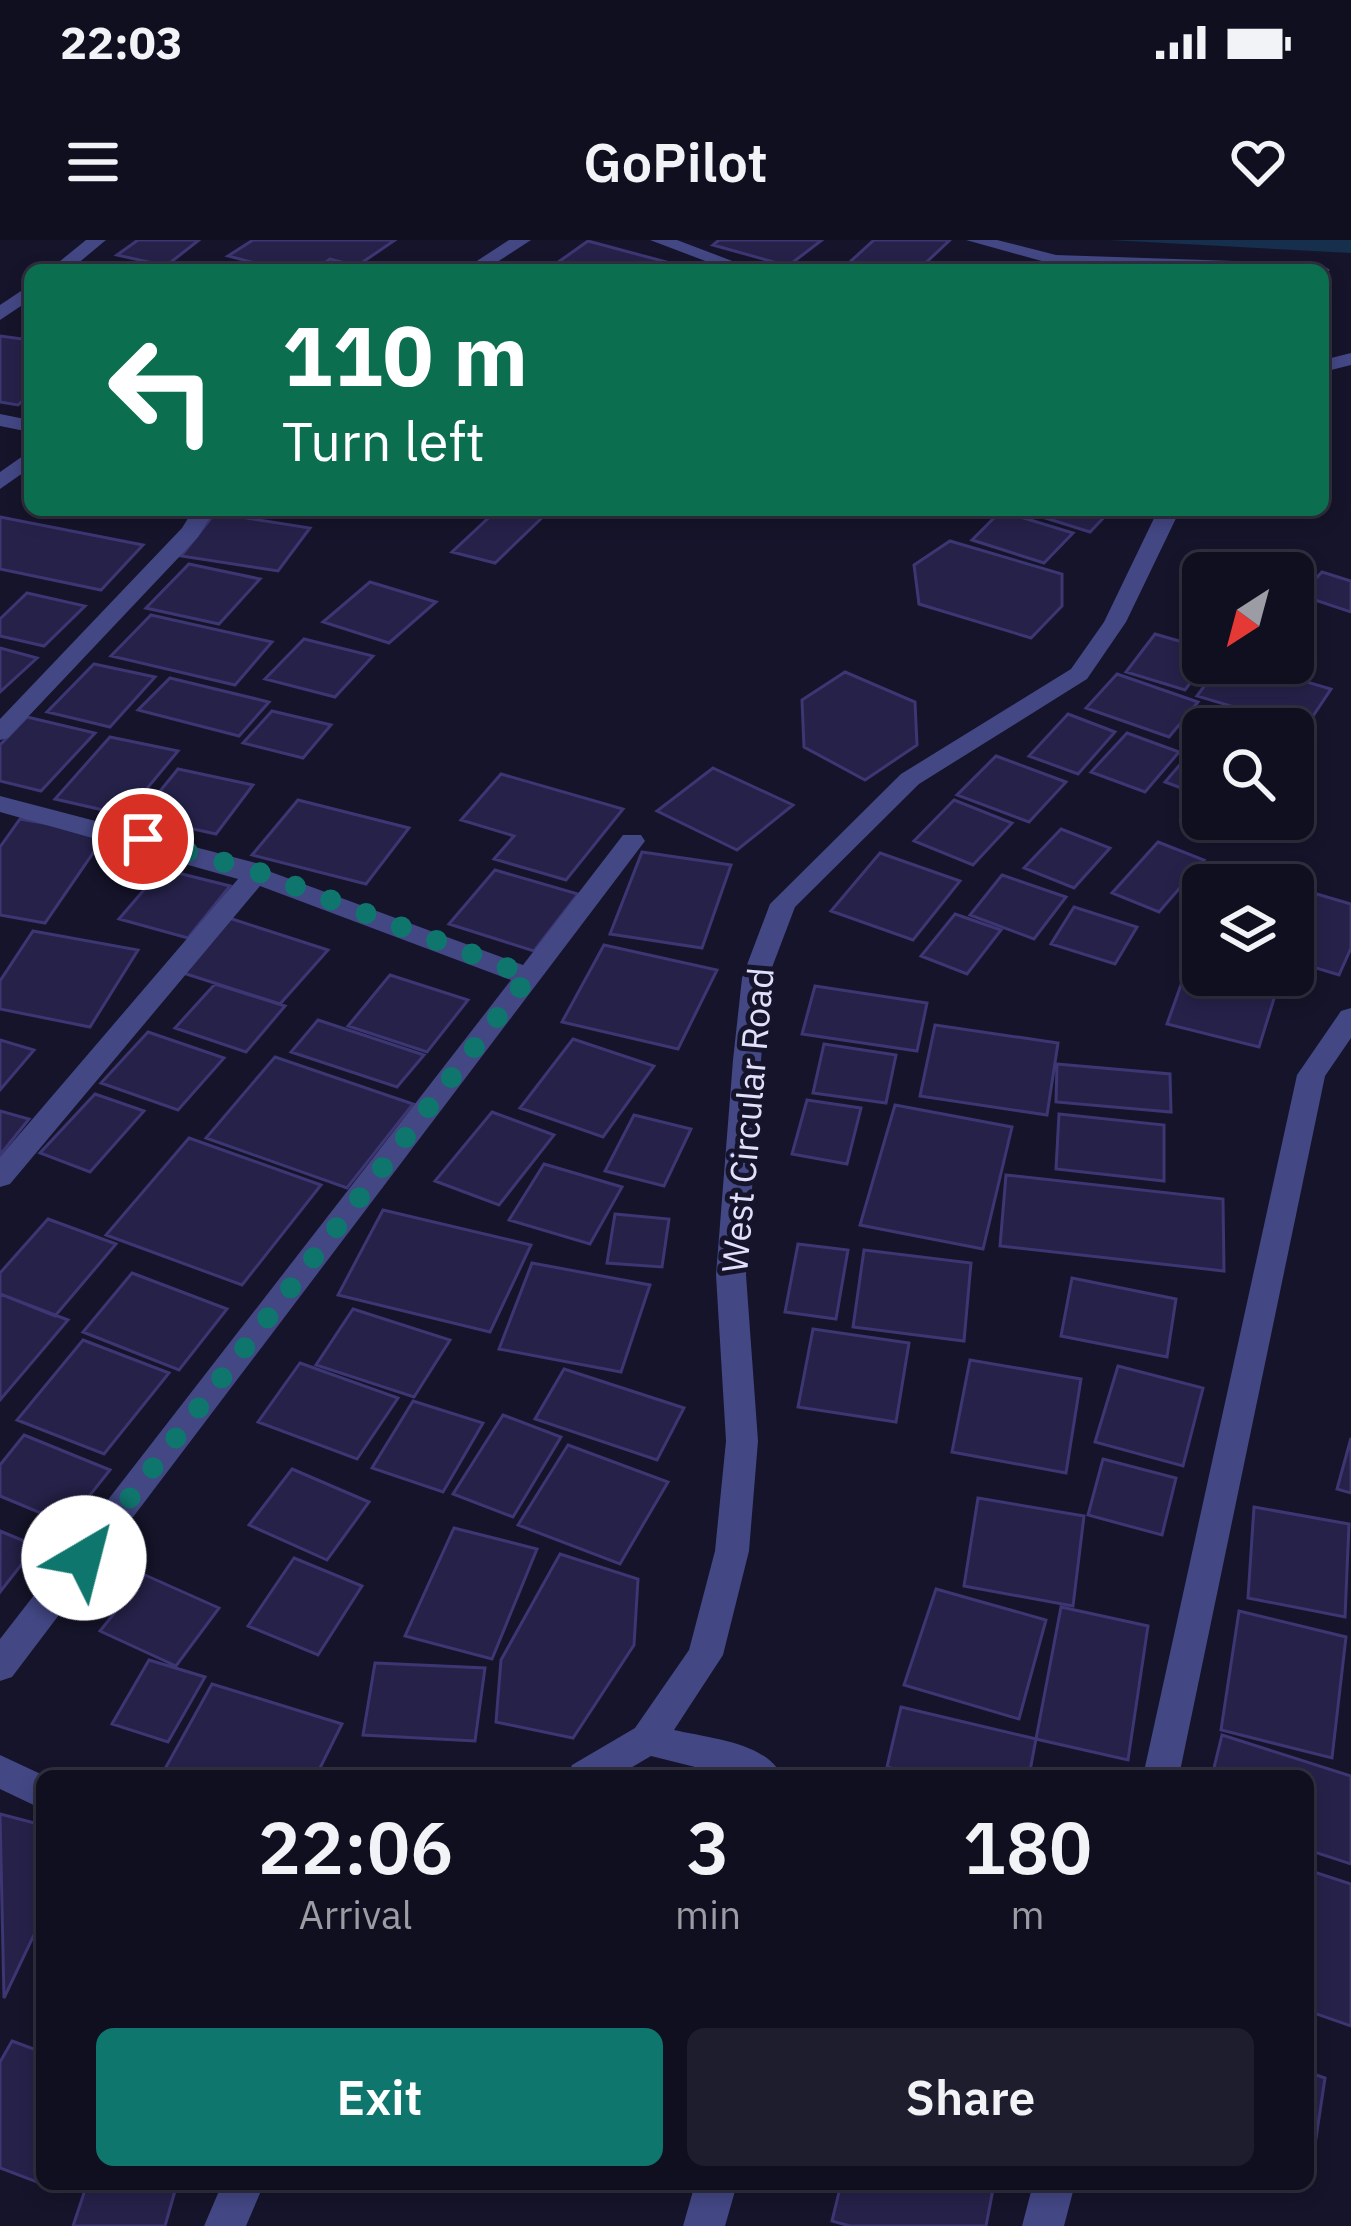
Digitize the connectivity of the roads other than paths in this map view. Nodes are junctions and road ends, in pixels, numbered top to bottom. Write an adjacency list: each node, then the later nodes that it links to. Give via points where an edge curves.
1 (97, 240): 5 (street)
2 (521, 240): 6 (street)
3 (658, 240): 7 (street)
4 (975, 240): 8 (street, via 1056,260)
5 (66, 264)
6 (482, 264)
7 (729, 264)
8 (1164, 264)
9 (24, 296): 10 (street)
10 (0, 314)
11 (200, 516): 13 (street)
12 (1166, 516): 21 (street, West Circular Road, via 1115,622 1079,674 910,779 802,879 764,946 731,1275 742,1441 732,1551 705,1655)
13 (0, 733)
14 (0, 804): 16 (street)
15 (632, 841): 17 (street)
16 (258, 872): 17 (street); 19 (street)
17 (529, 976): 20 (street)
18 (1351, 1017): 24 (street, via 1311,1075)
19 (0, 1177)
20 (0, 1666)
21 (648, 1739): 22 (street, West Circular Road); 23 (street)
22 (595, 1770)
23 (754, 1770)
24 (1162, 1770)
25 (0, 1771): 26 (street)
26 (36, 1790)
27 (240, 2190): 30 (street)
28 (714, 2190): 31 (street)
29 (1052, 2190): 32 (street)
30 (225, 2226)
31 (704, 2226)
32 (1043, 2226)

